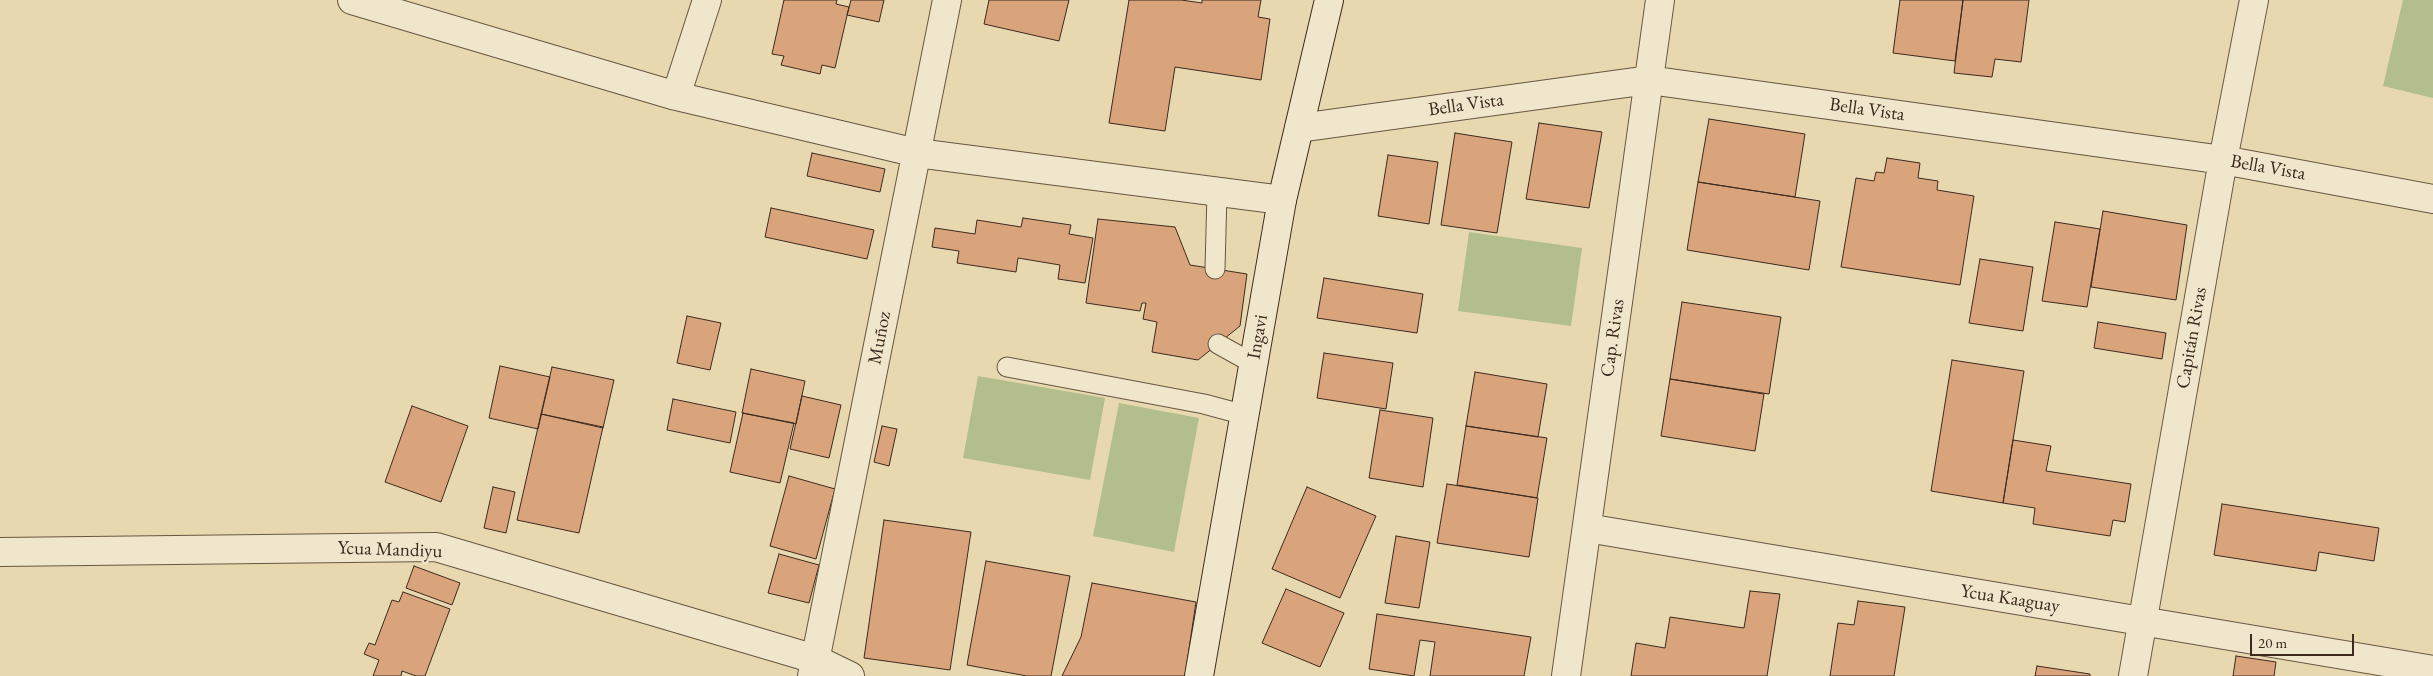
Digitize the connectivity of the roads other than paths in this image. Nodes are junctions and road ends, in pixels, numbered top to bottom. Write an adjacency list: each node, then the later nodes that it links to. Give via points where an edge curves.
1 (352, 0): 8 (street)
2 (708, 0): 8 (street)
3 (947, 0): 10 (street, Muñoz)
4 (1329, 0): 9 (street, Ingavi)
5 (1660, 0): 7 (street, Cap. Rivas)
6 (2254, 0): 11 (street, Capitán Rivas)
7 (1649, 80): 9 (street, Bella Vista); 11 (street, Bella Vista); 20 (street, Cap. Rivas)
8 (676, 96): 10 (street)
9 (1299, 128): 14 (street, Ingavi)
10 (917, 153): 12 (street); 23 (street, Muñoz)
11 (2223, 160): 13 (street, Bella Vista); 22 (street, Capitán Rivas)
12 (1217, 192): 14 (street); 15 (lane)
13 (2433, 199)
14 (1282, 200): 17 (street, Ingavi)
15 (1215, 269)
16 (1218, 344): 17 (lane)
17 (1254, 364): 19 (street, Ingavi)
18 (1007, 367): 19 (lane, via 1204,404)
19 (1245, 415): 26 (street, Ingavi)
20 (1587, 528): 22 (street, Ycua Kaaguay); 27 (street, Cap. Rivas)
21 (0, 552): 23 (street, Ycua Mandiyu, via 436,547)
22 (2143, 621): 24 (street, Ycua Kaaguay); 28 (street, Capitán Rivas)
23 (813, 667): 25 (street, Ycua Mandiyu)
24 (2433, 670)
25 (850, 676)
26 (1199, 676)
27 (1566, 676)
28 (2133, 676)

